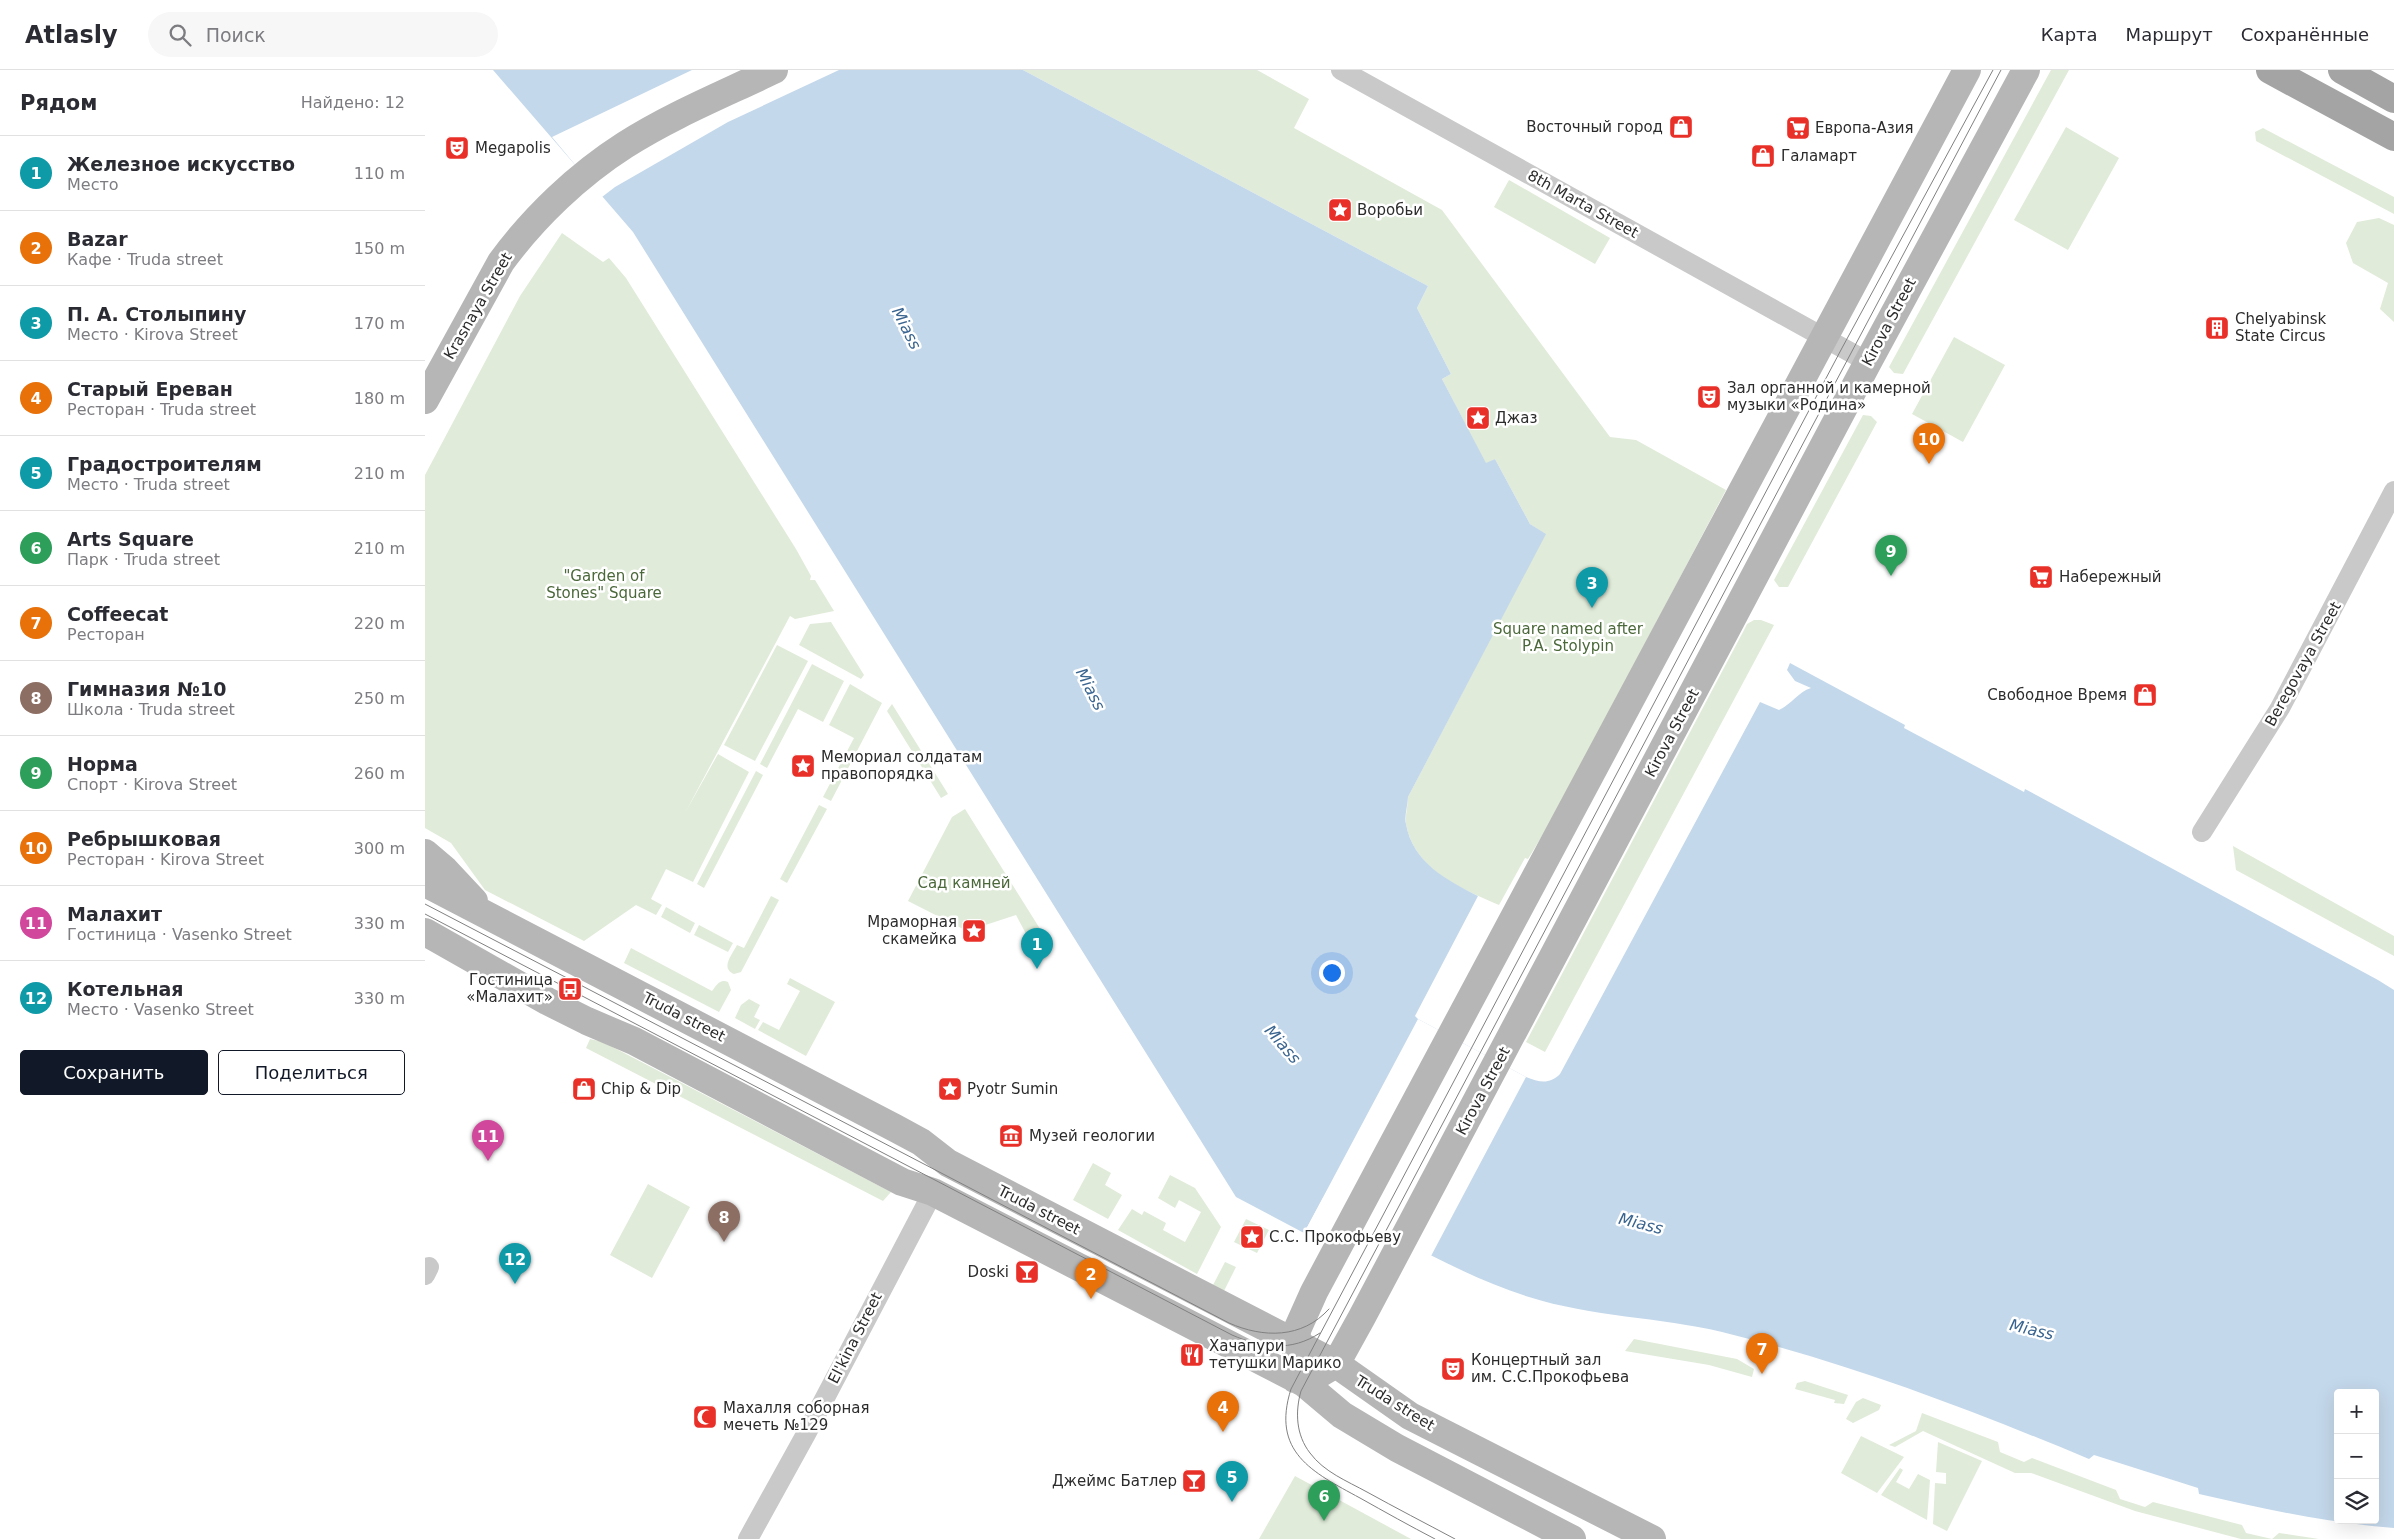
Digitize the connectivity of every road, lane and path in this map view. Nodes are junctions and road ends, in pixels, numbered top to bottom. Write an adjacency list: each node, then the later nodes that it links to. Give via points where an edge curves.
1 (774, 70): 11 (main road, Krasnaya Street, via 637,138 583,176 527,229 501,262)
2 (1341, 70): 9 (street, 8th Marta Street)
3 (1967, 70): 9 (main road)
4 (2027, 70): 10 (main road, Kirova Street)
5 (2270, 70): 8 (main road)
6 (2342, 70): 7 (main road)
7 (2394, 99)
8 (2394, 137)
9 (1825, 338): 10 (street, 8th Marta Street); 20 (main road, via 1449,1036 1297,1330)
10 (1867, 362): 21 (main road, Kirova Street)
11 (425, 400)
12 (2394, 491): 13 (street, Beregovaya Street, via 2281,708)
13 (2202, 832)
14 (425, 853): 16 (main road)
15 (425, 884): 16 (main road, Truda street)
16 (489, 916): 18 (main road, Truda street, via 913,1138)
17 (425, 932): 19 (main road, via 499,976 633,1041 902,1182)
18 (948, 1163): 19 (main road, El'kina Street); 20 (main road, Truda street)
19 (933, 1192): 22 (main road); 23 (street, El'kina Street)
20 (1298, 1344): 21 (main road, Truda street); 22 (main road)
21 (1335, 1364): 22 (main road, Kirova Street); 25 (main road, Truda street, via 1410,1416)
22 (1299, 1381): 24 (main road, via 1342,1415 1397,1448)
23 (748, 1539)
24 (1572, 1539)
25 (1652, 1539)

